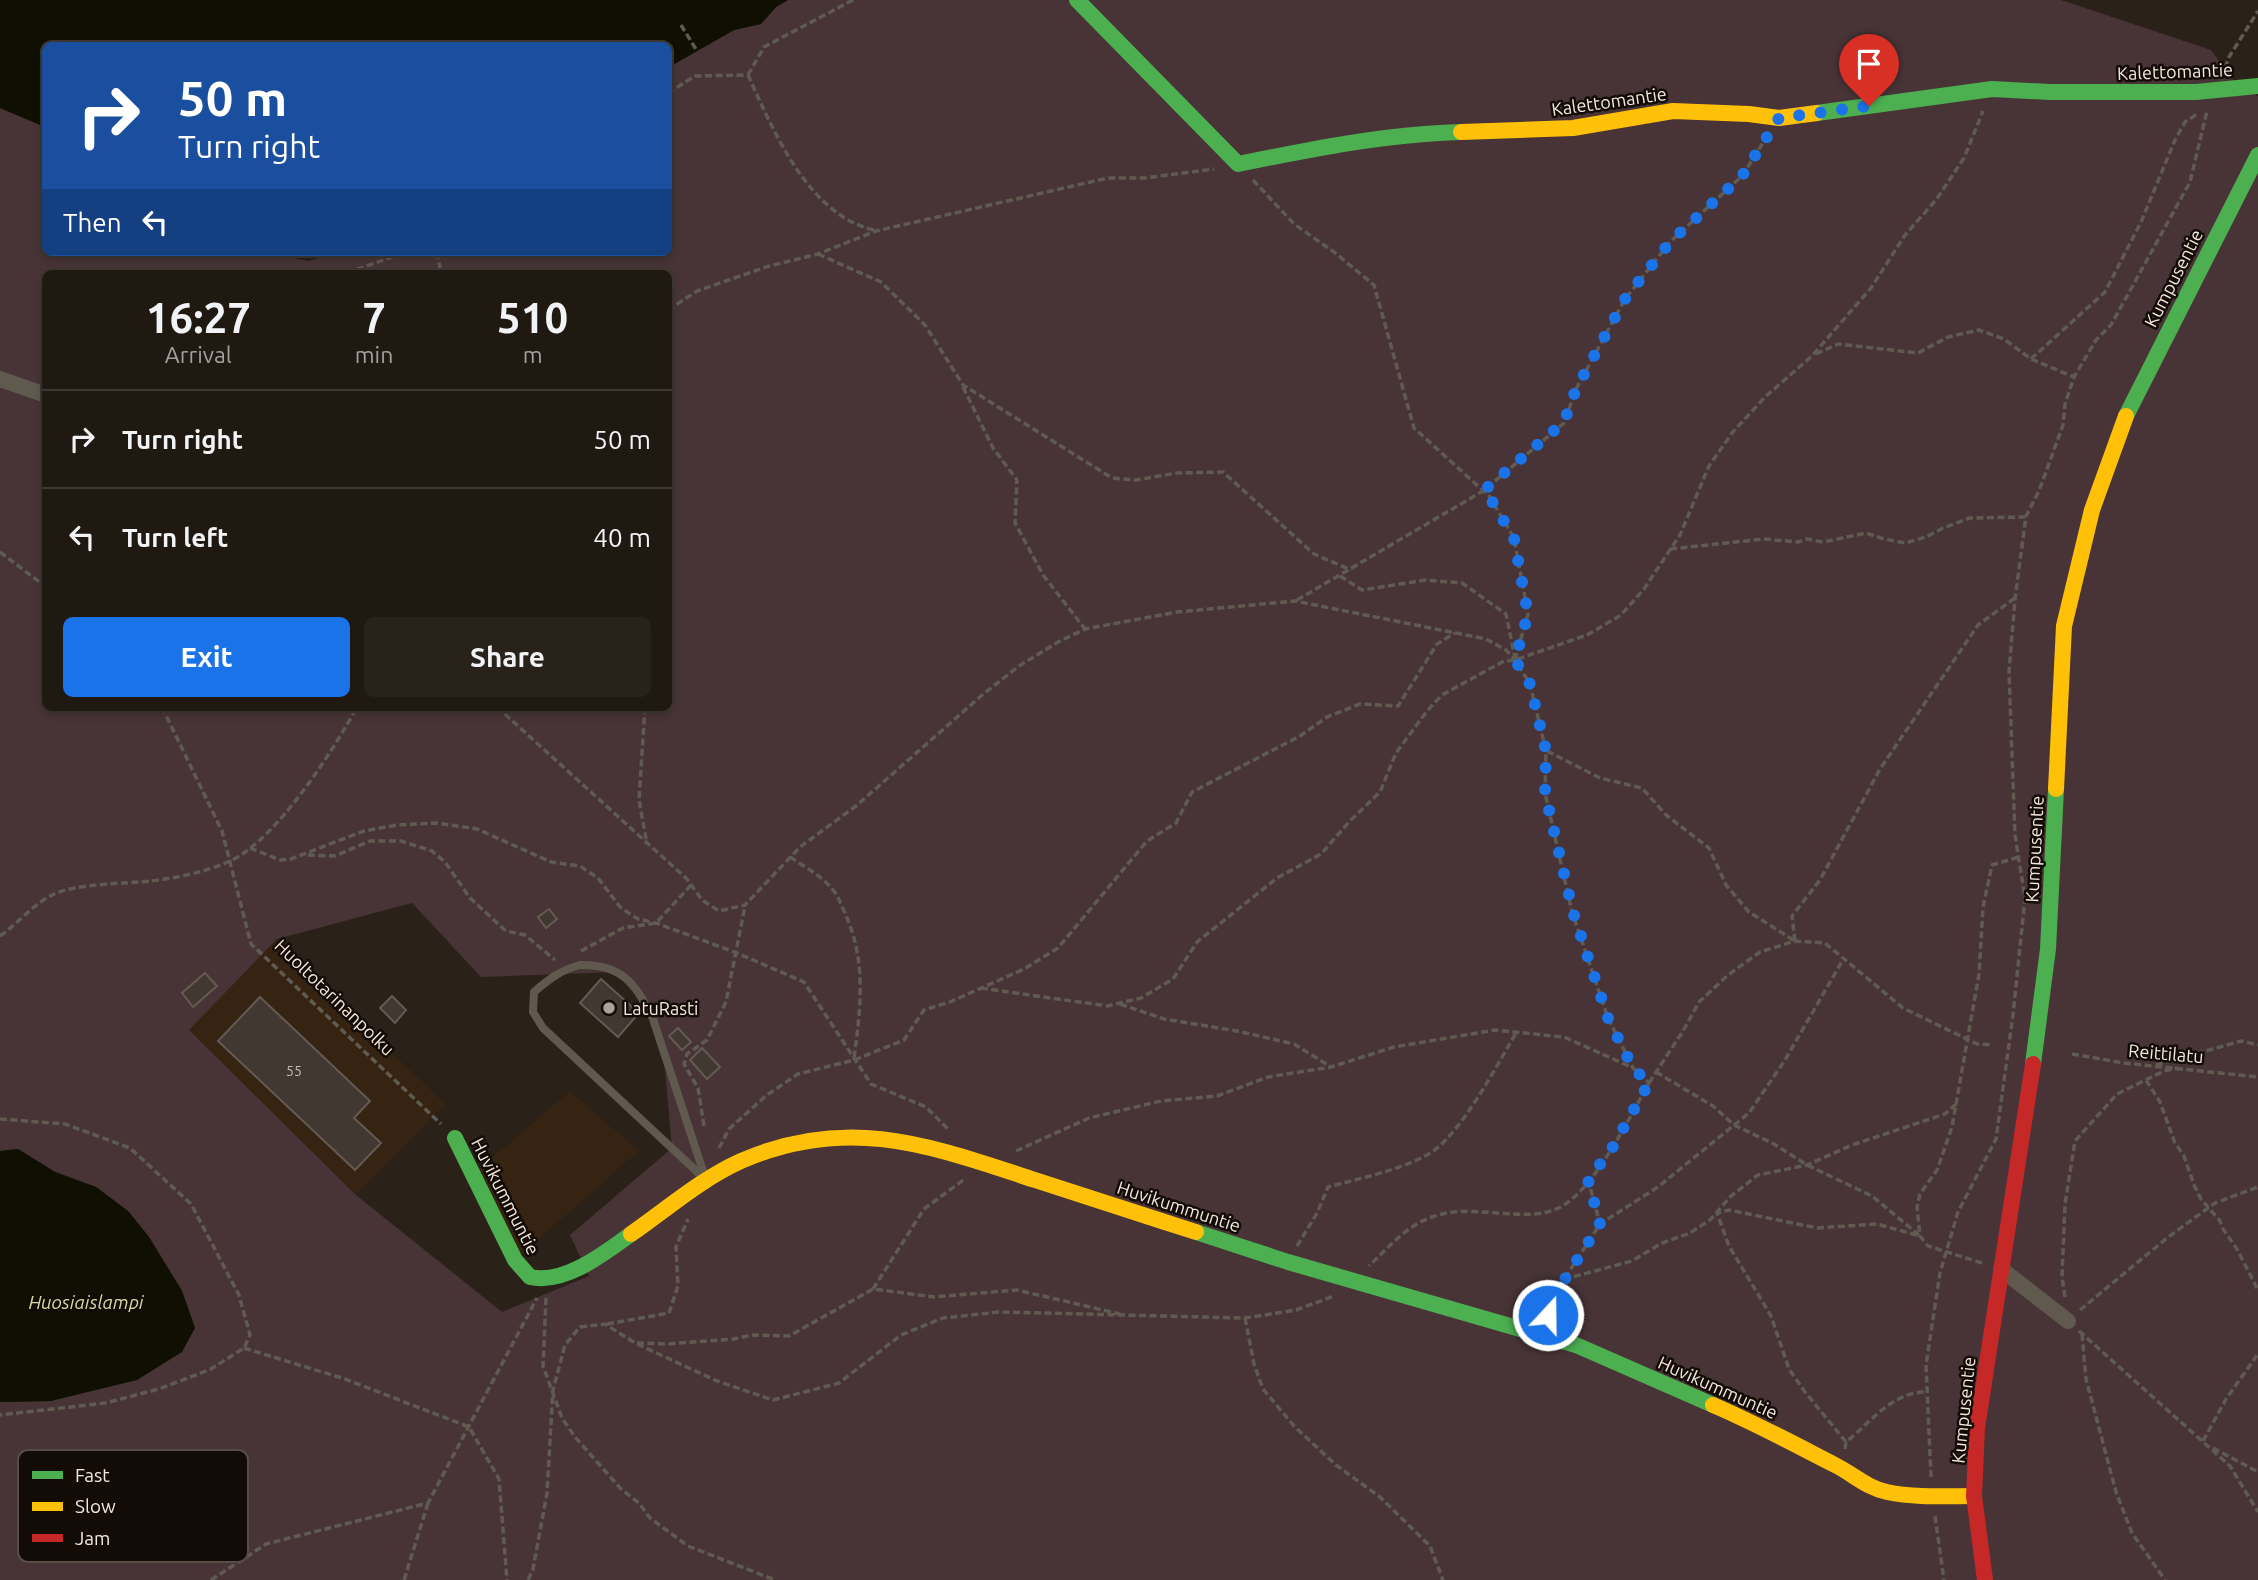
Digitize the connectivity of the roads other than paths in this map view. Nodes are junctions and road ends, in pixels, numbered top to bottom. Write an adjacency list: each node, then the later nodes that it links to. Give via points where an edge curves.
1 (1077, 0): 2 (street, Kalettomantie, via 1238,164 1418,133 1573,128 1673,111 1779,118 1992,89 2115,93)
2 (2258, 86)
3 (2258, 155): 8 (street, Kumpusentie, via 2128,409 2092,510 2064,626 2048,949)
4 (0, 379): 5 (street)
5 (42, 394)
6 (455, 1138): 7 (street, Huvikummuntie, via 521,1270 534,1278 581,1267)
7 (706, 1180): 7 (lane, via 644,998 617,972 601,965 580,965 549,978 534,992 533,1012 542,1028); 10 (street, Huvikummuntie, via 764,1153 849,1136 897,1139 936,1148 1287,1262 1576,1345 1757,1424 1862,1483 1887,1492)
8 (2001, 1269): 9 (street); 10 (street, Kumpusentie, via 1977,1428)
9 (2068, 1321)
10 (1974, 1496): 11 (street, Kumpusentie)
11 (1985, 1580)

